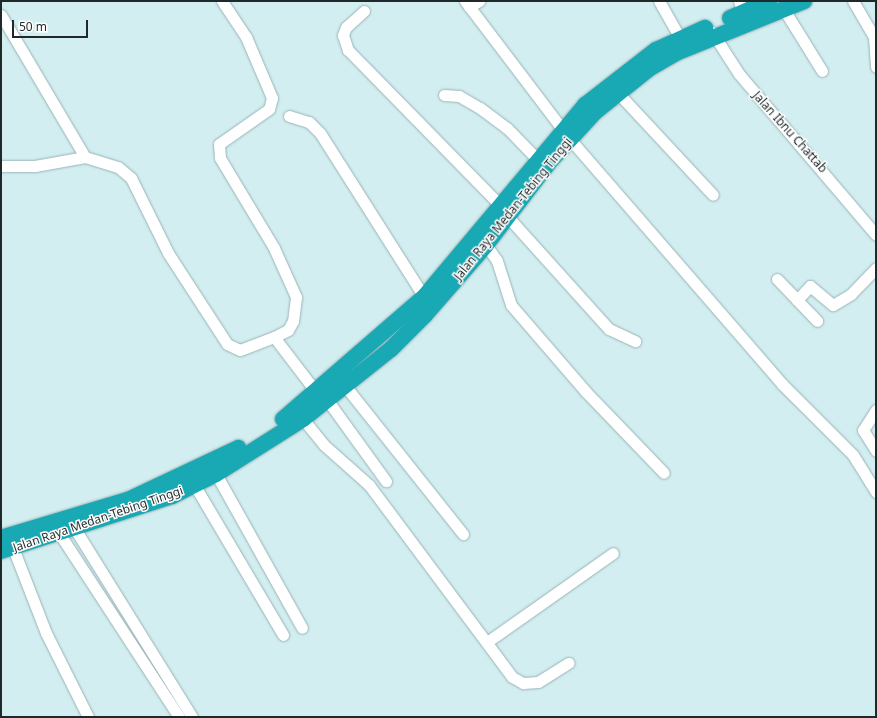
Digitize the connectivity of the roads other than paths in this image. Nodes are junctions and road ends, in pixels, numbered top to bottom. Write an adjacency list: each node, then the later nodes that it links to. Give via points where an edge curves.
1 (222, 1): 33 (street, via 246,37 272,98 269,109 223,141 218,150 289,275 296,297 293,321 288,330)
2 (479, 1): 7 (street)
3 (659, 1): 14 (street)
4 (769, 1): 8 (highway, Jalan Raya Medan-Tebing Tinggi)
5 (804, 1): 9 (highway, Jalan Raya Medan-Tebing Tinggi)
6 (853, 1): 13 (street)
7 (467, 4): 20 (street)
8 (741, 6): 12 (highway, Jalan Raya Medan-Tebing Tinggi)
9 (784, 8): 12 (highway, Jalan Raya Medan-Tebing Tinggi); 16 (street)
10 (364, 11): 25 (street, via 346,27 343,35 348,50)
11 (1, 14): 21 (street)
12 (711, 31): 14 (highway, Jalan Raya Medan-Tebing Tinggi); 17 (highway, Jalan Raya Medan-Tebing Tinggi, via 650,68); 26 (street, Jalan Ibnu Chattab, via 739,74)
13 (875, 37): 15 (street)
14 (680, 38): 20 (highway, Jalan Raya Medan-Tebing Tinggi, via 607,84)
15 (876, 67)
16 (822, 71)
17 (618, 93): 20 (highway, Jalan Raya Medan-Tebing Tinggi); 24 (street)
18 (444, 95): 22 (street, via 459,96 480,108 508,128)
19 (289, 116): 30 (street, via 309,122 320,133)
20 (566, 134): 22 (highway, Jalan Raya Medan-Tebing Tinggi); 25 (highway, Jalan Raya Medan-Tebing Tinggi); 44 (street, via 782,384 853,455)
21 (85, 158): 23 (street, via 35,166); 33 (street, via 118,167 131,178 168,253 227,344 240,350)
22 (537, 159): 25 (highway, Jalan Raya Medan-Tebing Tinggi)
23 (1, 166)
24 (713, 196)
25 (505, 211): 27 (highway, Jalan Raya Medan-Tebing Tinggi); 30 (highway, Jalan Raya Medan-Tebing Tinggi); 34 (street, via 609,329)
26 (876, 234)
27 (486, 246): 35 (highway, Jalan Raya Medan-Tebing Tinggi, via 391,349); 40 (street, via 497,261 511,305 586,392)
28 (876, 268): 31 (street, via 836,304 810,286)
29 (777, 279): 31 (street)
30 (424, 297): 36 (highway, Jalan Raya Medan-Tebing Tinggi)
31 (797, 300): 32 (street)
32 (817, 321)
33 (274, 337): 36 (street)
34 (635, 341)
35 (346, 387): 36 (highway, Jalan Raya Medan-Tebing Tinggi); 47 (street)
36 (322, 397): 38 (highway, Jalan Raya Medan-Tebing Tinggi); 42 (street); 48 (highway, Jalan Raya Medan-Tebing Tinggi, via 232,452 184,476)
37 (876, 410): 39 (street, via 864,430)
38 (303, 419): 41 (highway, Jalan Raya Medan-Tebing Tinggi); 52 (street, via 324,445 369,485)
39 (876, 451)
40 (664, 473)
41 (216, 474): 43 (highway, Jalan Raya Medan-Tebing Tinggi); 50 (street)
42 (386, 481)
43 (196, 486): 45 (highway, Jalan Raya Medan-Tebing Tinggi); 51 (street)
44 (876, 492)
45 (75, 528): 46 (highway, Jalan Raya Medan-Tebing Tinggi); 56 (street)
46 (59, 533): 48 (highway, Jalan Raya Medan-Tebing Tinggi); 55 (street)
47 (463, 534)
48 (5, 546): 54 (street)
49 (614, 553): 52 (street)
50 (302, 628)
51 (283, 635)
52 (487, 642): 53 (street, via 512,677 523,683 538,682)
53 (569, 663)
54 (88, 717)
55 (179, 717)
56 (192, 717)

